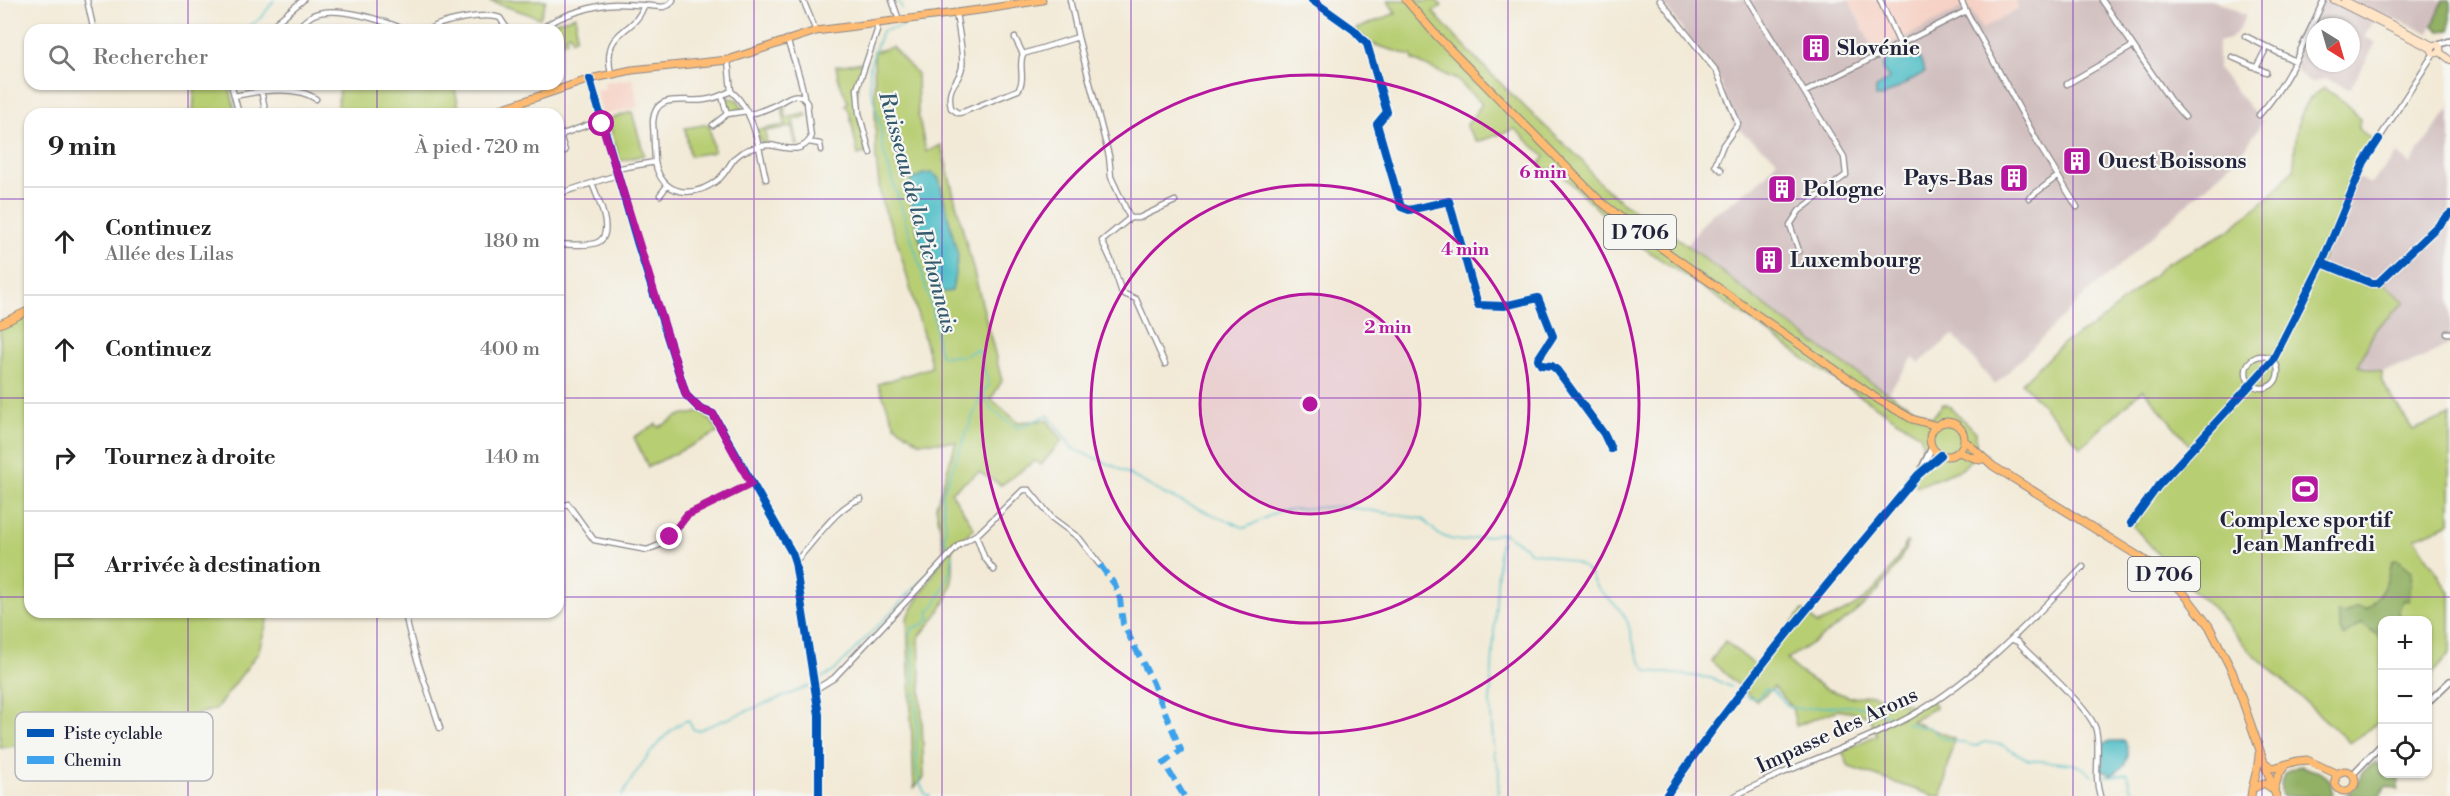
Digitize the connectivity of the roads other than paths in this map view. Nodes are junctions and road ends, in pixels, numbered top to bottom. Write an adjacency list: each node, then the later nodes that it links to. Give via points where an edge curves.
1 (87, 0): 25 (street)
2 (303, 0): 26 (street)
3 (673, 0): 20 (street, via 663,7)
4 (803, 0): 32 (street)
5 (892, 0): 23 (street)
6 (1042, 0): 22 (main road)
7 (1070, 0): 34 (street)
8 (1312, 0): 105 (street, via 1367,44 1387,112 1377,124 1401,207 1409,210 1449,201 1478,305 1504,306 1538,298 1553,336 1538,359 1541,365 1557,370)
9 (1406, 0): 100 (main road, D 706, via 1569,170 1623,219 1760,318)
10 (1660, 0): 79 (street, via 1717,72 1737,121 1714,165)
11 (1748, 0): 57 (street)
12 (1880, 0): 38 (street)
13 (1961, 0): 21 (street)
14 (2102, 0): 39 (street)
15 (2324, 0): 46 (street)
16 (2334, 0): 41 (main road)
17 (2344, 0): 41 (main road)
18 (613, 2): 19 (street); 31 (street)
19 (637, 2): 20 (street)
20 (644, 5): 49 (street, via 639,18 615,38 609,62)
21 (1966, 11): 38 (street); 81 (street)
22 (956, 13): 23 (main road); 42 (street, via 962,67 950,88 953,110 963,112 1018,90)
23 (899, 20): 24 (main road)
24 (877, 22): 32 (main road); 77 (street, via 857,89)
25 (92, 24)
26 (274, 24)
27 (303, 24): 28 (street, via 329,10)
28 (387, 24)
29 (439, 24): 30 (street, via 487,15 496,16)
30 (505, 24)
31 (548, 24)
32 (816, 31): 36 (main road)
33 (2244, 36): 40 (street)
34 (1078, 37): 42 (street); 91 (street, via 1112,177)
35 (1015, 38): 42 (street)
36 (787, 39): 44 (main road); 60 (street)
37 (2450, 41): 41 (street)
38 (1900, 44): 57 (street)
39 (2133, 46): 51 (street); 68 (street)
40 (2267, 47): 46 (street); 47 (street)
41 (2436, 49): 45 (main road); 94 (street, via 2364,162)
42 (1023, 54)
43 (2232, 57): 47 (street)
44 (728, 60): 49 (main road); 56 (street)
45 (2450, 60)
46 (2295, 61): 67 (street)
47 (2256, 68): 48 (street)
48 (2266, 72)
49 (611, 74): 50 (main road)
50 (590, 79): 52 (main road); 69 (street)
51 (2067, 84)
52 (564, 88)
53 (232, 90): 58 (street)
54 (261, 90): 58 (street); 61 (street, via 309,94); 63 (street)
55 (558, 90): 64 (main road)
56 (731, 91): 59 (street); 65 (street)
57 (1805, 92): 93 (street, via 1844,157 1846,176 1799,211 1790,225)
58 (234, 96): 62 (street)
59 (722, 96): 66 (street); 78 (street, via 693,101 676,99 659,107 652,122)
60 (804, 98): 65 (street, via 792,95 769,108); 72 (street, via 812,134)
61 (316, 99)
62 (237, 108)
63 (265, 108)
64 (504, 108)
65 (748, 113): 66 (street); 73 (street)
66 (727, 114): 70 (street)
67 (2259, 115)
68 (2185, 117)
69 (602, 124): 71 (street, via 593,123); 80 (street)
70 (713, 124)
71 (564, 134)
72 (809, 142): 73 (street, via 792,149); 75 (street, via 820,144)
73 (758, 147): 82 (street); 84 (street, via 737,155 720,177 695,191 681,192)
74 (564, 148): 76 (street)
75 (821, 150)
76 (565, 151)
77 (870, 153)
78 (656, 162): 80 (street); 84 (street, via 658,176)
79 (1721, 170)
80 (616, 172): 83 (street); 110 (street, via 686,395 700,409 713,414)
81 (2058, 176): 87 (street); 89 (street)
82 (766, 179)
83 (592, 183): 85 (street); 92 (street, via 607,225 603,238 590,244)
84 (666, 186): 86 (street)
85 (564, 192)
86 (660, 195)
87 (2029, 198)
88 (1175, 201): 91 (street, via 1139,218)
89 (2077, 207)
90 (2450, 214): 94 (street, via 2378,283)
91 (1130, 218): 98 (street, via 1101,241 1122,293 1136,299)
92 (564, 245)
93 (1799, 251)
94 (2322, 263): 97 (street)
95 (24, 313): 96 (main road)
96 (0, 324)
97 (2273, 360): 99 (street); 99 (street, via 2278,375 2272,384 2262,388); 99 (street, via 2264,356 2250,361 2246,370)
98 (1166, 364)
99 (2252, 384): 113 (street, via 2158,486)
100 (1912, 419): 101 (main road, D 706); 102 (main road, D 706)
101 (1937, 426): 102 (main road); 103 (main road, via 1956,425)
102 (1931, 436): 104 (main road)
103 (1964, 440): 106 (main road); 108 (main road, D 706)
104 (1932, 447): 107 (main road); 109 (street)
105 (1611, 449)
106 (1958, 452): 107 (main road); 108 (main road, D 706)
107 (1941, 455): 109 (street)
108 (1993, 466): 125 (main road, D 706, via 2140,557 2182,591 2222,647)
109 (1918, 475): 135 (street, via 1740,692)
110 (751, 484): 112 (street, via 687,515 662,544 647,550 594,540 568,504); 115 (street)
111 (861, 499): 115 (street, via 842,510)
112 (564, 505)
113 (2131, 523)
114 (976, 535): 116 (street, via 1017,495 1028,490 1052,518 1079,538); 118 (street); 122 (street, via 959,545 834,678)
115 (795, 562): 122 (street)
116 (1100, 565)
117 (2083, 567): 120 (street, Impasse des Arons)
118 (994, 570)
119 (406, 618): 124 (street, via 411,645)
120 (2013, 640): 136 (street, Impasse des Arons, via 1898,723); 137 (street, via 2092,720 2097,734)
121 (2450, 681): 123 (street)
122 (816, 689): 134 (street)
123 (2432, 697)
124 (440, 728)
125 (2259, 748): 127 (main road, D 706); 131 (main road)
126 (2378, 748): 130 (street)
127 (2265, 763): 128 (main road, via 2273,768); 132 (main road, D 706)
128 (2285, 765): 129 (main road, via 2307,760); 132 (main road)
129 (2337, 774): 130 (main road, via 2347,770); 133 (main road, via 2334,783)
130 (2353, 774): 133 (main road, via 2353,787)
131 (2252, 792): 132 (main road, via 2264,783)
132 (2275, 793)
133 (2339, 793)
134 (819, 796)
135 (1666, 796)
136 (1735, 796)
137 (2100, 796)

